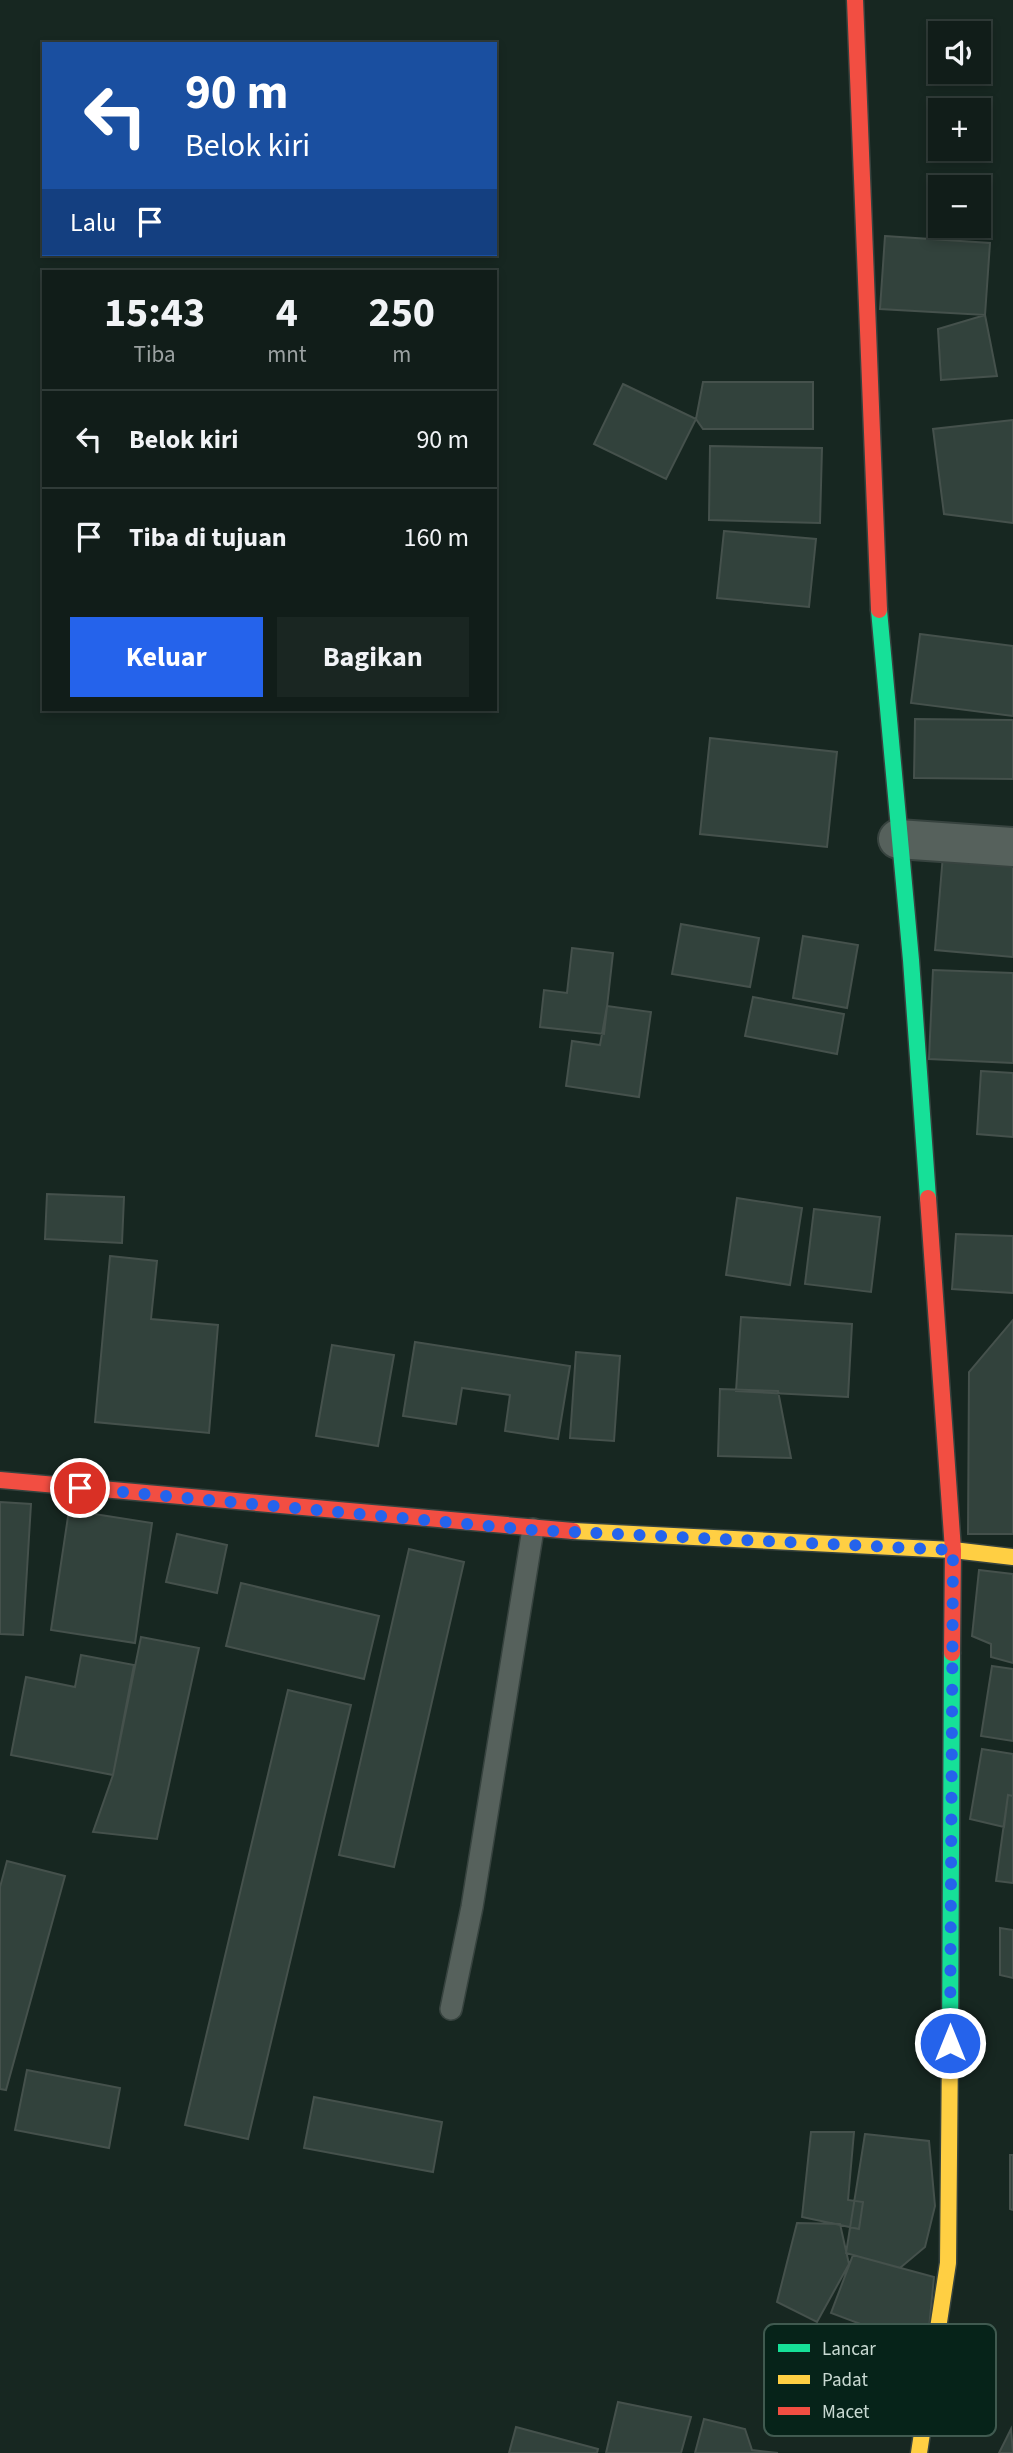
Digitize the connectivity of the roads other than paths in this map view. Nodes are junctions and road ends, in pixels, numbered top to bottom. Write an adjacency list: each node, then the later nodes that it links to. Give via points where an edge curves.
1 (855, 0): 2 (street, via 881,654)
2 (898, 839): 3 (street); 6 (street, via 911,960)
3 (1013, 847)
4 (0, 1480): 5 (street)
5 (533, 1530): 6 (street); 8 (lane)
6 (953, 1550): 7 (street); 9 (street, via 948,2263)
7 (1013, 1557)
8 (451, 2009)
9 (939, 2324)

